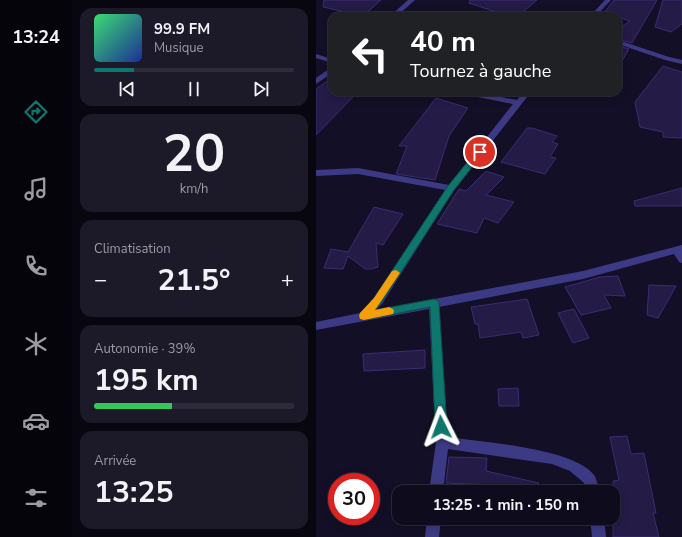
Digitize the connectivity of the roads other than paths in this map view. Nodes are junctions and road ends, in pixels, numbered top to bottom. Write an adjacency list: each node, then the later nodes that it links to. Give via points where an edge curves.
1 (412, 0): 3 (street)
2 (608, 0): 4 (street)
3 (398, 12)
4 (597, 12)
5 (622, 43): 8 (street)
6 (316, 56): 7 (street)
7 (328, 60)
8 (682, 62)
9 (328, 72): 10 (street)
10 (316, 82)
11 (483, 96): 13 (street)
12 (524, 96): 13 (street)
13 (518, 103): 15 (street)
14 (316, 173): 15 (street, via 358,171)
15 (451, 188): 19 (street, via 378,301)
16 (679, 249): 17 (street); 18 (street, via 583,275)
17 (682, 259)
18 (434, 303): 19 (street); 21 (street)
19 (364, 316): 20 (street)
20 (316, 326)
21 (442, 442): 22 (street); 23 (street, via 552,458 575,466 589,479)
22 (437, 485)
23 (591, 485)
24 (433, 525): 26 (street)
25 (598, 525): 27 (street)
26 (432, 537)
27 (599, 537)

